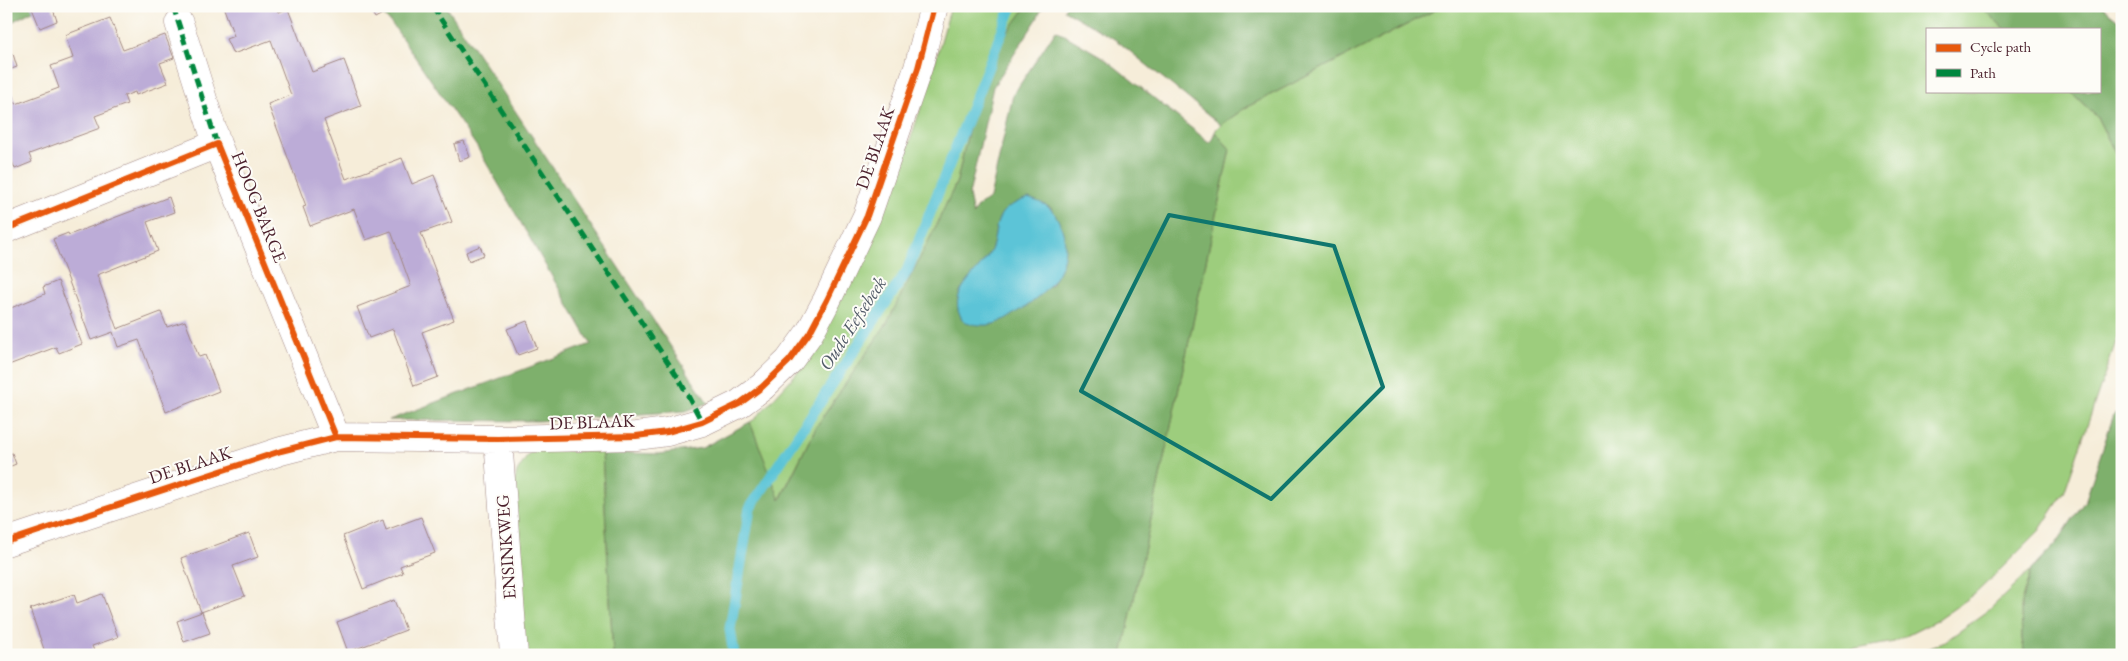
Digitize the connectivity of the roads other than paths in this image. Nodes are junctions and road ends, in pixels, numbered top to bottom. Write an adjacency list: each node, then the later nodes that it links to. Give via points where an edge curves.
1 (934, 6): 6 (street, DE BLAAK, via 918,68 866,216 810,332 789,361 762,388 702,422 667,432 636,436)
2 (179, 23): 3 (street, HOOG BARGE)
3 (217, 144): 4 (street, HOOG BARGE); 5 (street, HOOG BARGE)
4 (6, 228)
5 (336, 437): 6 (street, DE BLAAK); 7 (street, DE BLAAK, via 281,451)
6 (498, 439): 8 (street, ENSINKWEG)
7 (6, 542)
8 (514, 655)

